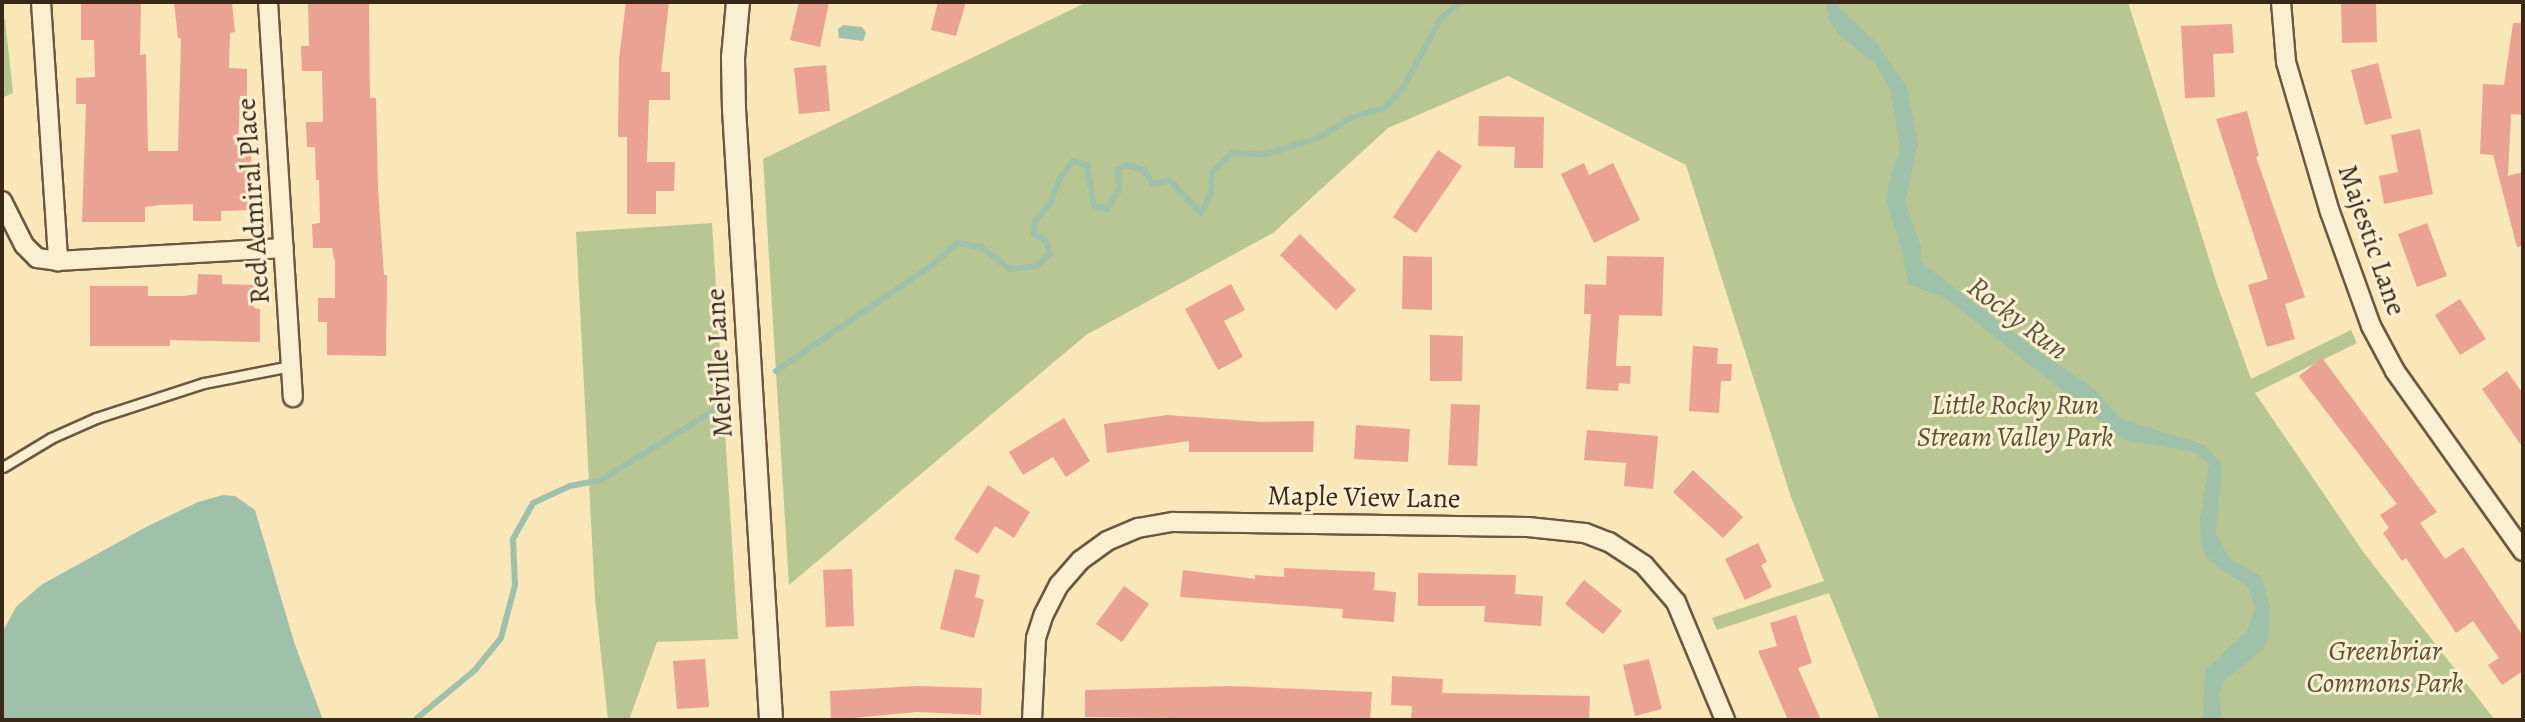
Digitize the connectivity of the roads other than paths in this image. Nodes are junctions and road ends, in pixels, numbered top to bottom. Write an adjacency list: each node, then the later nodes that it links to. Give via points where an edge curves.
1 (41, 2): 7 (street)
2 (268, 2): 6 (street, Red Admiral Place)
3 (738, 2): 12 (street, Melville Lane, via 734,109)
4 (2281, 2): 11 (street, Majestic Lane, via 2286,62 2343,254 2371,326 2395,371)
5 (2, 201): 7 (street, via 24,245 37,258)
6 (284, 248): 7 (street); 8 (street, Red Admiral Place)
7 (58, 261)
8 (291, 366): 9 (street, Red Admiral Place); 10 (lane, via 204,383 111,413 51,438)
9 (293, 397)
10 (3, 467)
11 (2523, 551)
12 (771, 720)
13 (1032, 720): 14 (street, Maple View Lane, via 1036,638 1059,585 1107,541 1173,522 1528,527 1585,533 1644,565 1676,602)
14 (1725, 720)

